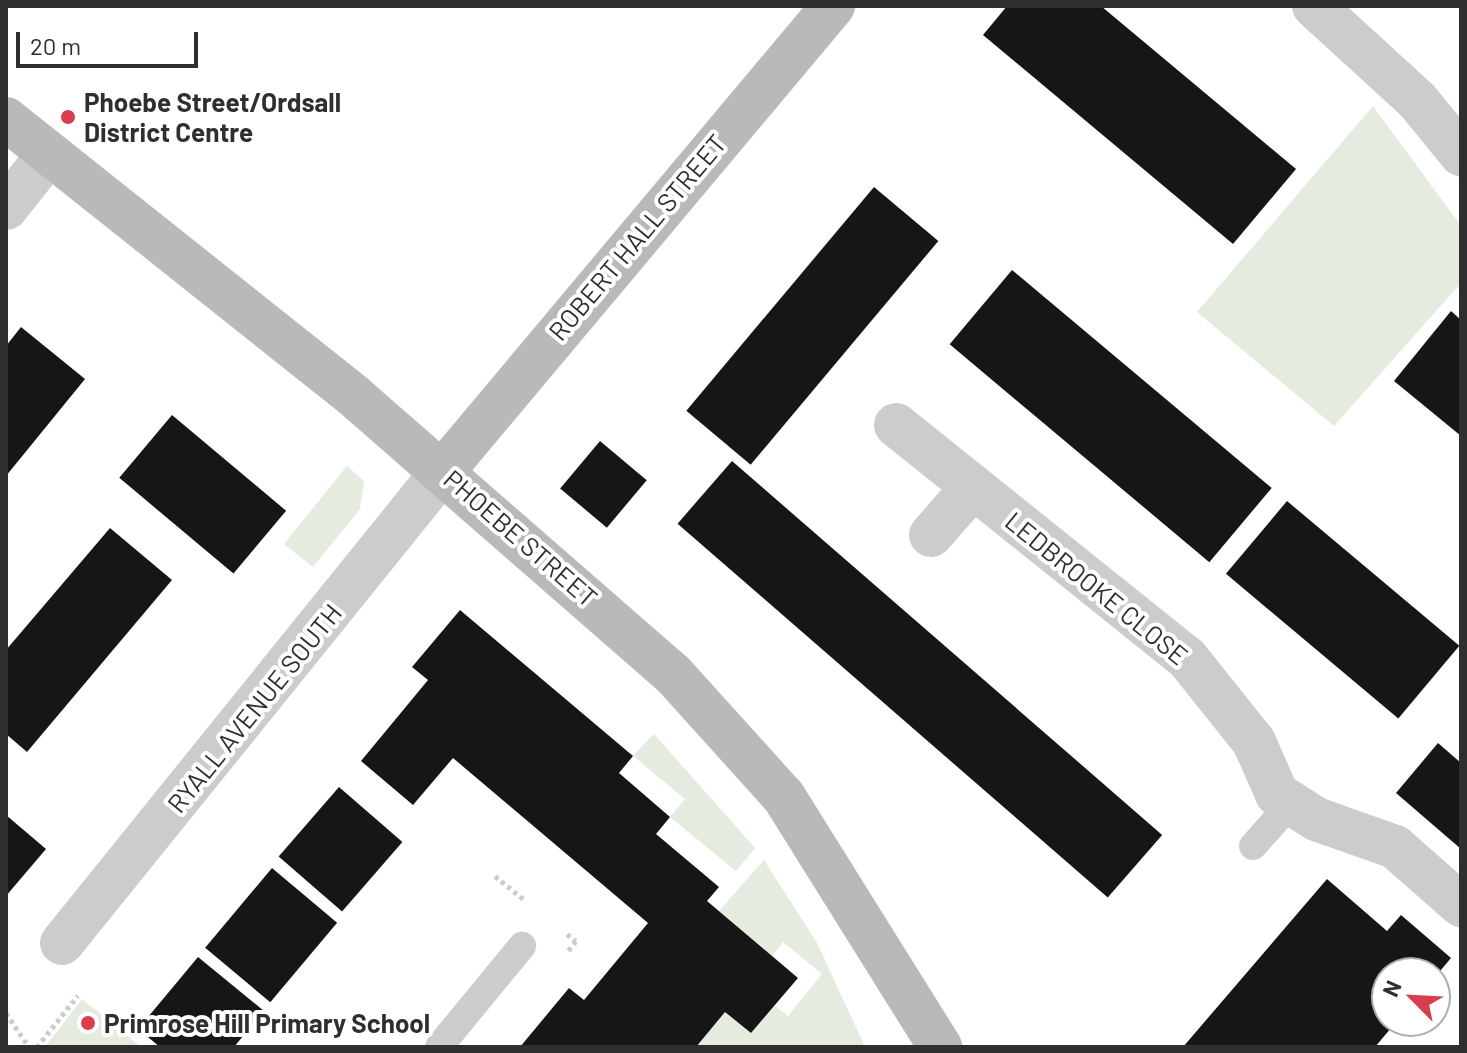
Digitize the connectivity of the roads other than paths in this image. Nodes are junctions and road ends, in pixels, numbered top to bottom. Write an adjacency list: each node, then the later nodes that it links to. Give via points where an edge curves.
1 (833, 6): 8 (street, ROBERT HALL STREET)
2 (1314, 6): 5 (street, via 1417,100)
3 (6, 119): 4 (street, PHOEBE STREET)
4 (49, 154): 6 (street); 8 (street, PHOEBE STREET)
5 (1461, 154)
6 (6, 208)
7 (896, 425): 9 (street, LEDBROOKE CLOSE)
8 (443, 471): 14 (street, RYALL AVENUE SOUTH); 17 (street, PHOEBE STREET, via 730,731 854,899)
9 (973, 487): 10 (street); 11 (street, LEDBROOKE CLOSE, via 1187,658 1254,742 1277,794)
10 (931, 535)
11 (1292, 802): 12 (lane); 13 (street, LEDBROOKE CLOSE, via 1316,819 1395,847)
12 (1253, 846)
13 (1461, 905)
14 (62, 943)
15 (522, 946): 16 (lane)
16 (439, 1047)
17 (940, 1047)

